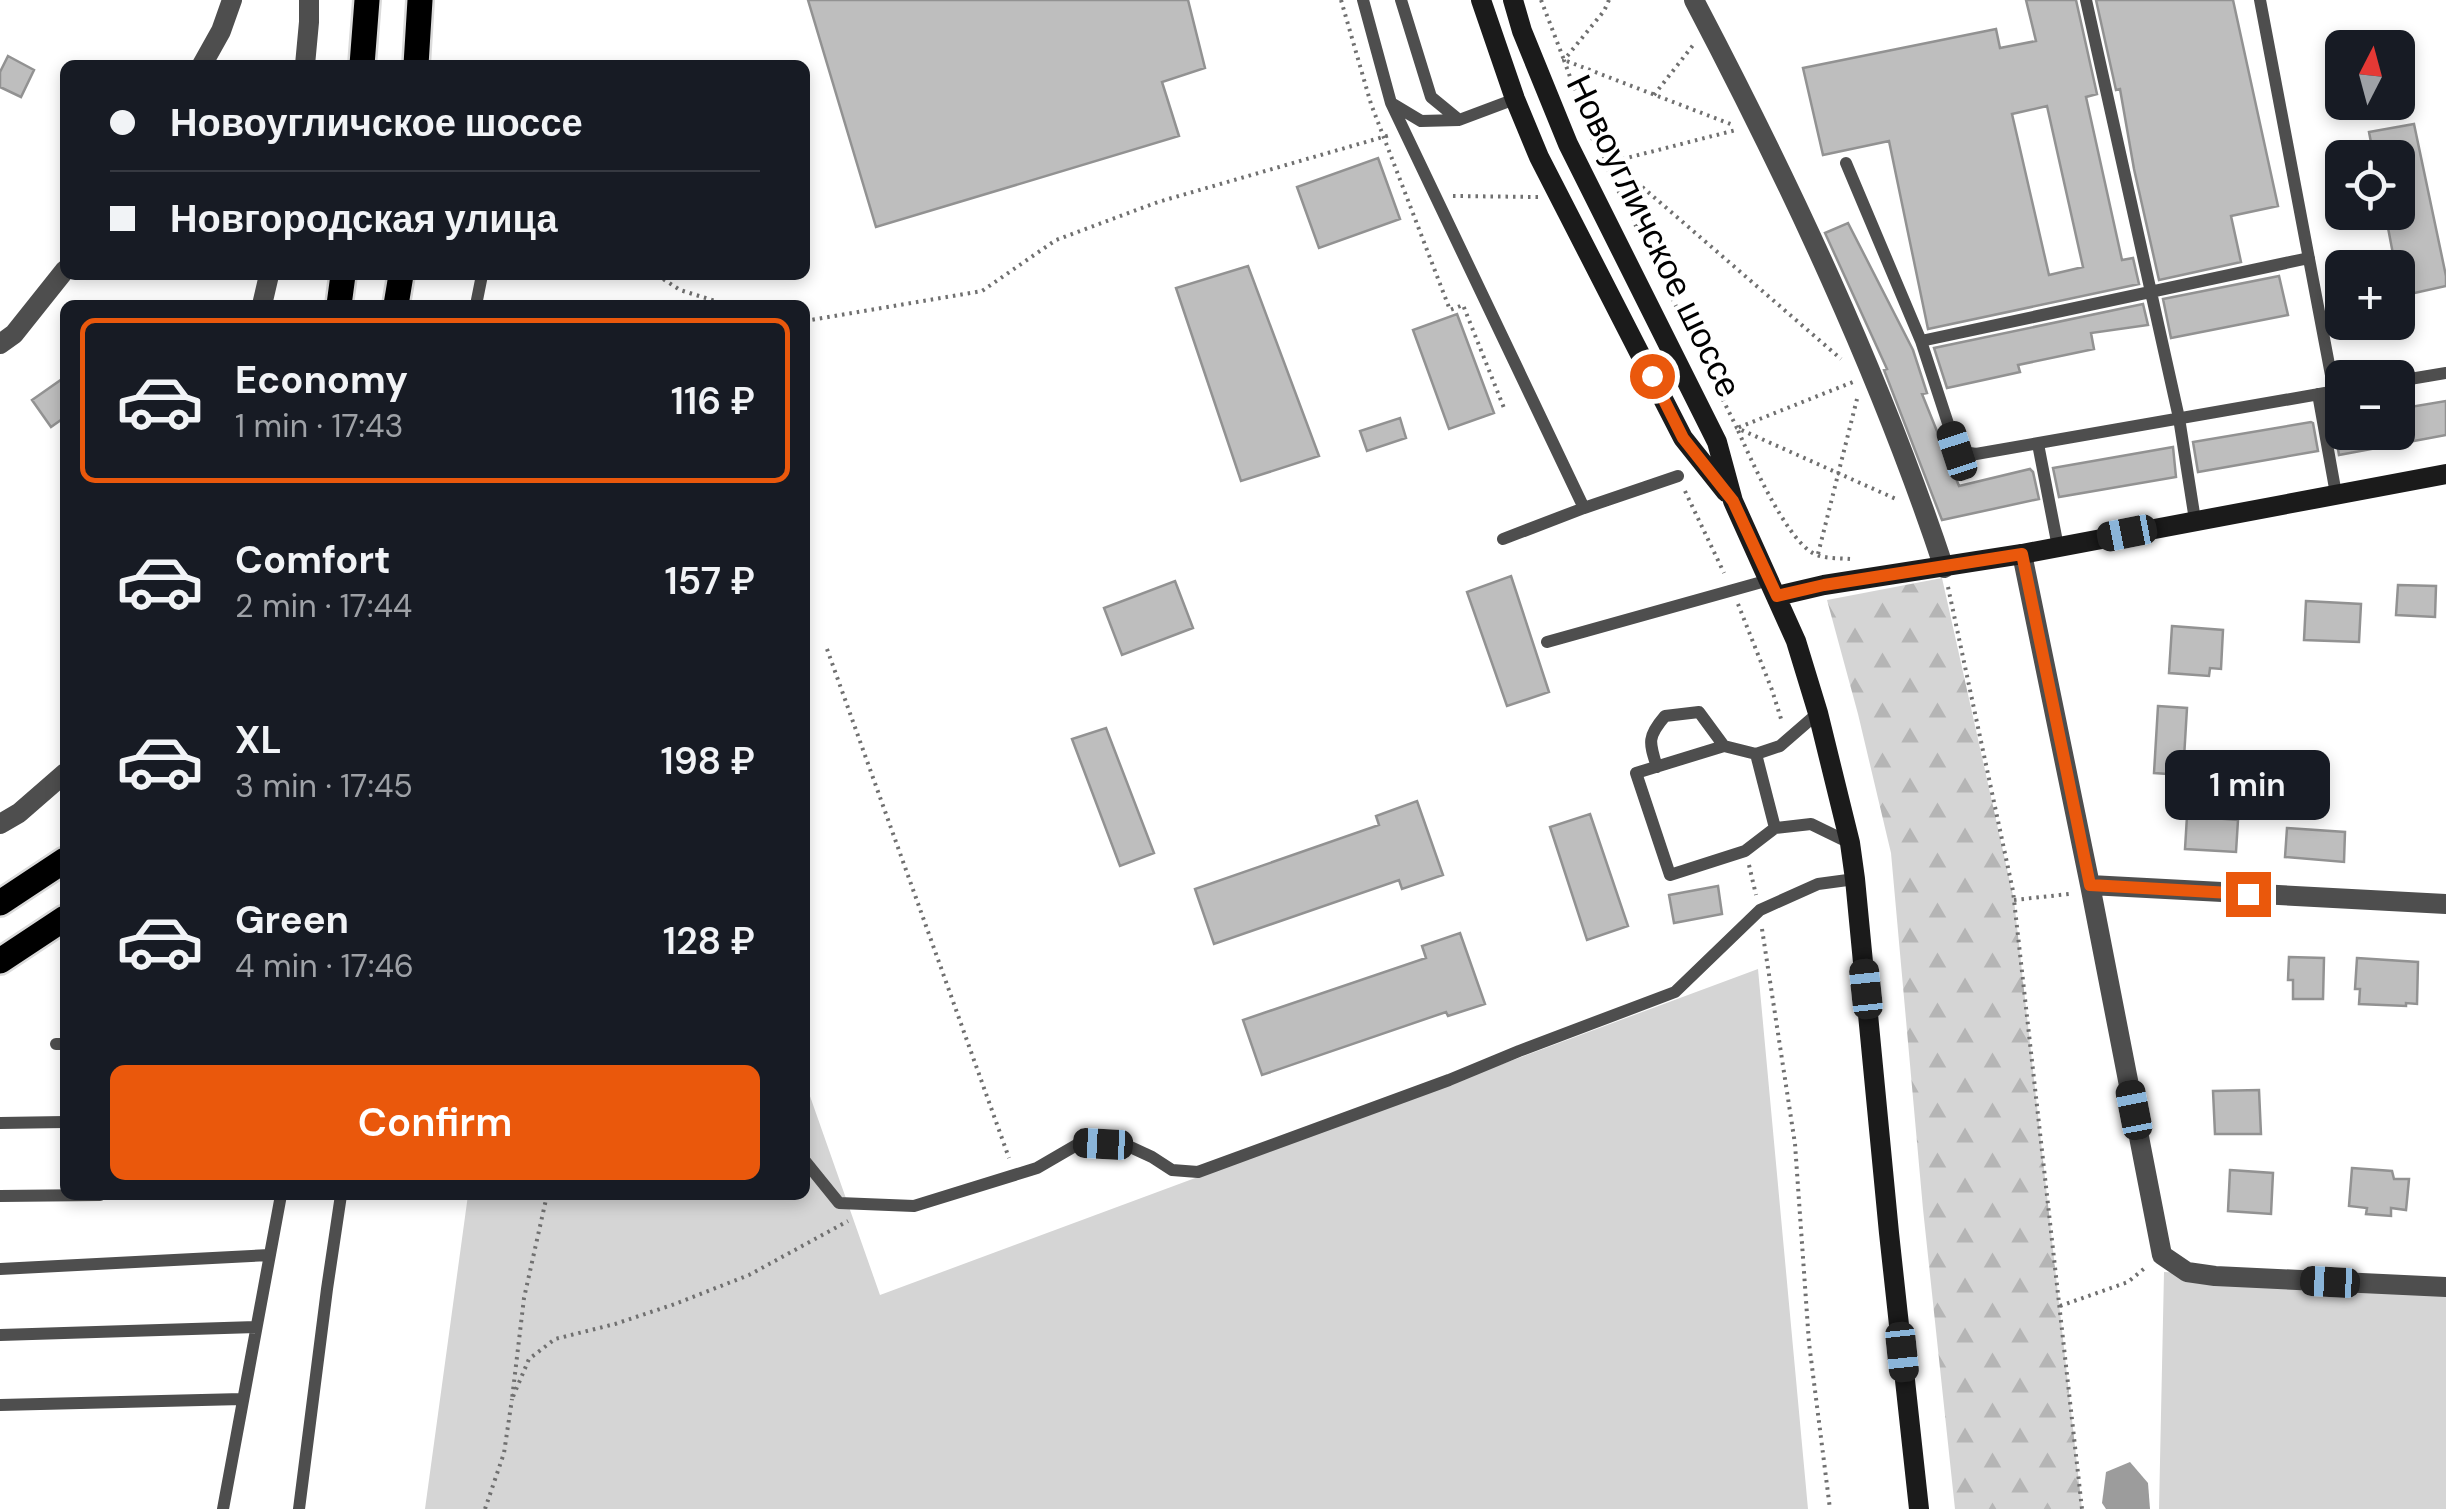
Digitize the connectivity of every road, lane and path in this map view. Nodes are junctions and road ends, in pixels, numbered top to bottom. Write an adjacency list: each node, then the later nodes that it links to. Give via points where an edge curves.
1 (232, 0): 16 (street)
2 (309, 0): 17 (street)
3 (367, 0): 18 (main road)
4 (420, 0): 19 (main road)
5 (1341, 0): 27 (path)
6 (1363, 0): 23 (lane)
7 (1401, 0): 24 (lane, via 1431,97)
8 (1481, 0): 22 (main road, Новоугличское шоссе)
9 (1513, 0): 59 (main road, Новоугличское шоссе, via 1568,144 1717,442)
10 (1541, 0): 20 (path)
11 (1609, 0): 20 (path)
12 (1694, 0): 15 (street)
13 (2086, 0): 35 (lane)
14 (2260, 0): 32 (lane)
15 (1708, 26): 21 (path); 67 (street, via 1852,329)
16 (205, 60)
17 (306, 60)
18 (362, 60)
19 (416, 60)
20 (1564, 60): 21 (path); 26 (path)
21 (1654, 95): 28 (path, via 1741,128)
22 (1514, 99): 24 (lane); 59 (main road, Новоугличское шоссе, via 1683,438)
23 (1391, 103): 24 (lane, via 1421,121); 25 (lane)
24 (1459, 120)
25 (1404, 130): 27 (path); 60 (lane)
26 (1590, 136): 28 (path); 52 (path)
27 (1384, 138): 39 (path, via 1158,202 1056,240 982,292); 50 (path, via 1450,310 1463,305)
28 (1615, 160): 43 (path)
29 (1846, 162): 40 (lane)
30 (1448, 196): 31 (path)
31 (1538, 197)
32 (2309, 258): 35 (lane); 42 (lane)
33 (60, 276): 41 (street)
34 (665, 280): 36 (path)
35 (2150, 290): 40 (lane); 51 (lane)
36 (688, 292): 37 (path); 38 (path)
37 (689, 300)
38 (713, 300)
39 (810, 319)
40 (1920, 341): 53 (lane, via 1957,451)
41 (0, 344)
42 (2331, 360)
43 (1849, 366)
44 (2446, 373): 46 (lane)
45 (1863, 378): 52 (path)
46 (2415, 378)
47 (2325, 393): 48 (lane)
48 (2318, 394): 51 (lane); 57 (lane)
49 (1858, 397): 54 (path)
50 (1504, 408)
51 (2178, 418): 53 (lane); 61 (lane)
52 (1737, 428): 54 (path); 64 (path, via 1779,511)
53 (2038, 444): 63 (lane)
54 (1838, 474): 58 (path); 64 (path)
55 (2446, 474): 57 (main road)
56 (1678, 476): 60 (lane); 69 (path)
57 (2336, 494): 61 (main road)
58 (1899, 500)
59 (1733, 501): 68 (main road, Новоугличское шоссе)
60 (1584, 508): 62 (lane)
61 (2196, 520): 63 (main road)
62 (1504, 539)
63 (2058, 547): 65 (main road)
64 (1818, 554): 66 (path)
65 (2022, 554): 67 (main road); 84 (street)
66 (1856, 559)
67 (1944, 568): 68 (main road); 85 (path)
68 (1773, 588): 69 (lane); 72 (main road, Новоугличское шоссе)
69 (1733, 590): 70 (lane); 73 (path)
70 (1547, 642)
71 (827, 649): 94 (path)
72 (1818, 713): 73 (lane); 80 (main road, Новоугличское шоссе)
73 (1787, 740): 75 (lane)
74 (1724, 746): 75 (lane); 76 (lane); 76 (lane, via 1700,712 1665,716 1650,743)
75 (1756, 754): 79 (lane)
76 (1657, 767): 81 (lane, via 1636,772 1670,875)
77 (60, 777): 78 (street)
78 (0, 824)
79 (1775, 828): 80 (lane, via 1812,824); 81 (lane)
80 (1850, 843): 83 (main road, Новоугличское шоссе)
81 (1745, 851): 88 (path)
82 (60, 863): 86 (main road)
83 (1855, 878): 88 (lane, via 1818,884); 115 (main road, Новоугличское шоссе)
84 (2091, 888): 85 (path); 87 (street); 102 (street)
85 (2014, 900): 105 (path)
86 (0, 904)
87 (2446, 904)
88 (1760, 910): 94 (lane, via 1675,992 1220,1165 1172,1170 1126,1145 1080,1143); 114 (path, via 1795,1144 1809,1343)
89 (60, 921): 90 (main road)
90 (0, 961)
91 (60, 1122): 92 (lane)
92 (0, 1123)
93 (810, 1167): 100 (lane, via 839,1203)
94 (1016, 1175): 100 (lane, via 914,1206)
95 (60, 1195): 96 (lane)
96 (0, 1196)
97 (280, 1200): 101 (lane)
98 (340, 1200): 112 (lane)
99 (545, 1200): 109 (path)
100 (877, 1204): 109 (path, via 749,1275 630,1319 555,1338 529,1358)
101 (270, 1255): 103 (lane); 106 (lane)
102 (2162, 1255): 104 (street, via 2187,1272 2216,1276); 105 (path, via 2128,1282)
103 (0, 1269)
104 (2446, 1287)
105 (2060, 1306): 116 (path)
106 (256, 1327): 107 (lane); 108 (lane)
107 (0, 1335)
108 (242, 1399): 110 (lane); 111 (lane)
109 (512, 1399): 113 (path, via 504,1453)
110 (0, 1405)
111 (223, 1509)
112 (299, 1509)
113 (485, 1509)
114 (1830, 1509)
115 (1918, 1509)
116 (2082, 1509)

